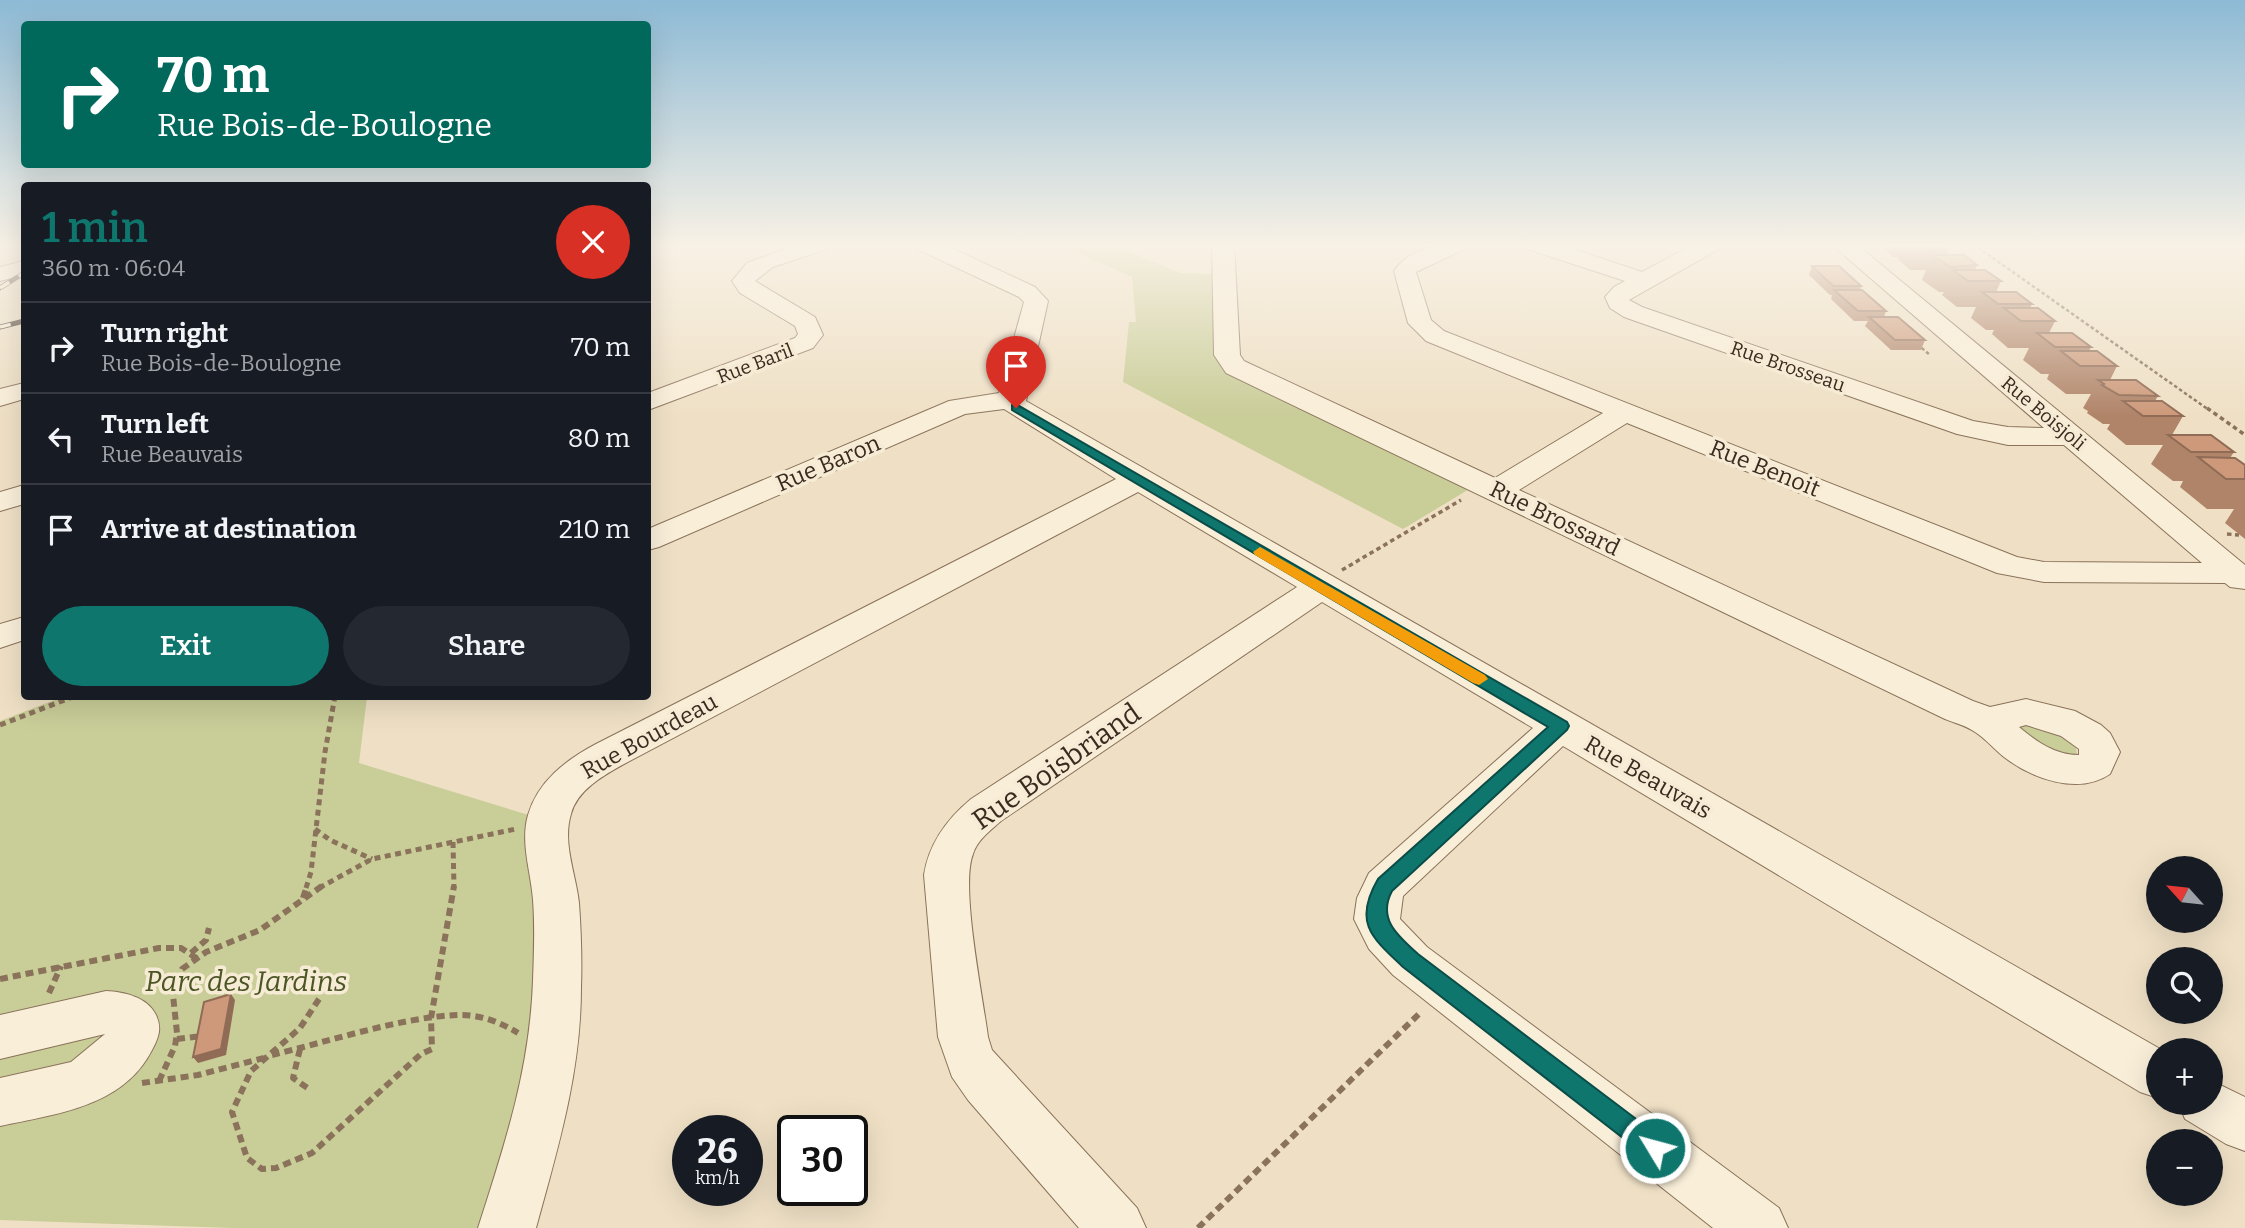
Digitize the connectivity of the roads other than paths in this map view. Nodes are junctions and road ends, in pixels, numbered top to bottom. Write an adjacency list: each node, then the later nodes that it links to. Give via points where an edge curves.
1 (771, 301): 10 (street, Rue Baril, via 806,322 811,335 804,343)
2 (1036, 301): 9 (street)
3 (1225, 301): 14 (street, Rue Brossard, via 1230,363)
4 (1415, 301): 11 (street, Rue Benoit, via 1424,329 1435,335)
5 (1618, 301): 12 (street, Rue Brosseau, via 1967,428 2008,436)
6 (1911, 301): 12 (street, Rue Boisjoli)
7 (21, 392): 8 (street)
8 (0, 398)
9 (1011, 400): 13 (street, Rue Beauvais, via 1016,408); 17 (street, Rue Baron, via 959,407)
10 (651, 401)
11 (1625, 412): 14 (street); 18 (street, Rue Benoit, via 2022,570)
12 (2073, 437): 18 (street, Rue Boisjoli)
13 (1137, 480): 19 (street, Rue Beauvais); 29 (street, Rue Bourdeau, via 611,754 566,785 548,822 556,901 555,1038 540,1115)
14 (1481, 494): 22 (street, Rue Brossard)
15 (21, 495): 16 (street)
16 (0, 502)
17 (651, 539)
18 (2240, 578)
19 (1331, 579): 23 (street, Rue Beauvais); 30 (street, Rue Boisbriand, via 986,810 960,834 947,860 946,887 965,1050 986,1083)
20 (21, 629): 21 (street)
21 (0, 637)
22 (1988, 721)
23 (1560, 726): 25 (street, Rue Beauvais); 31 (street, via 1385,885 1377,899 1379,927 1410,961)
24 (0, 1037): 26 (street, via 107,1013 127,1016 135,1029 115,1063 95,1077)
25 (2146, 1068)
26 (0, 1102)
27 (2223, 1113): 28 (street)
28 (2245, 1126)
29 (507, 1228)
30 (1117, 1228)
31 (1759, 1228)

